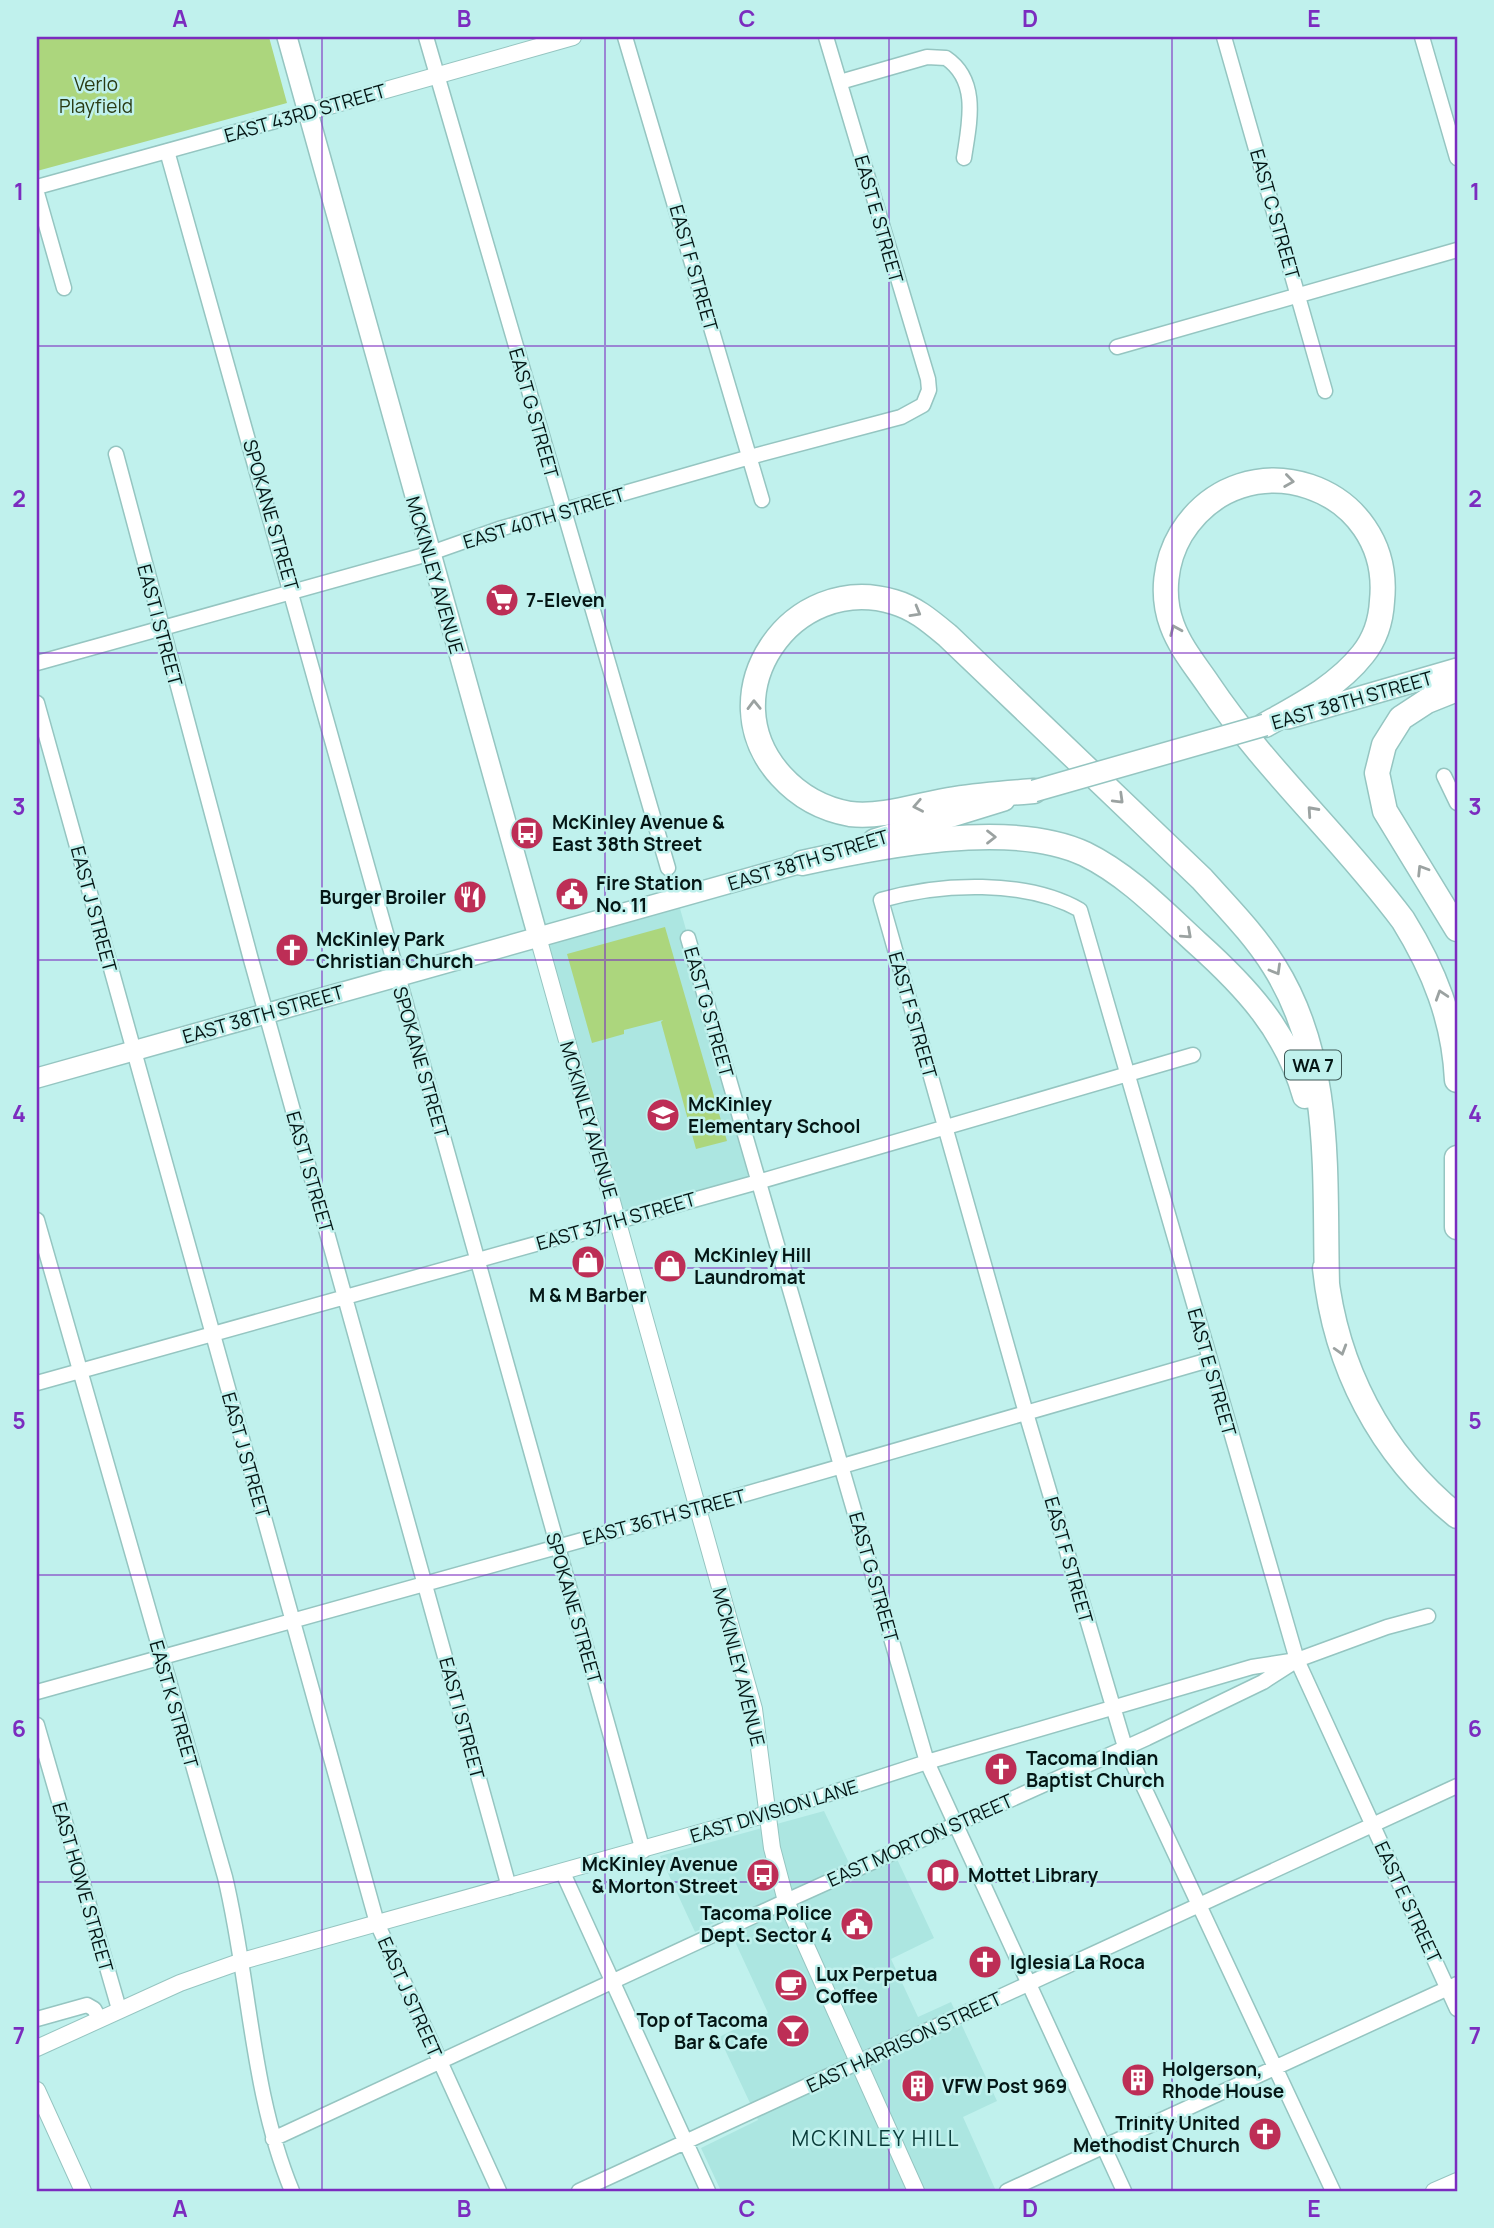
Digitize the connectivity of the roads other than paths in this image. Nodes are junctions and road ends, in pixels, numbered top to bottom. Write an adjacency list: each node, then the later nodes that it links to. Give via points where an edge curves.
1 (287, 37): 10 (main road, MCKINLEY AVENUE)
2 (426, 37): 8 (street, EAST G STREET)
3 (573, 37): 8 (street, EAST 43RD STREET)
4 (625, 37): 23 (street, EAST F STREET)
5 (826, 37): 9 (street, EAST E STREET)
6 (1224, 37): 18 (street, EAST C STREET)
7 (1422, 37): 13 (street)
8 (437, 76): 10 (street, EAST 43RD STREET); 25 (street, EAST G STREET)
9 (840, 82): 12 (street, via 927,57 946,58 960,73 970,100); 21 (street, EAST E STREET, via 928,379)
10 (308, 112): 11 (street, EAST 43RD STREET); 26 (main road, MCKINLEY AVENUE)
11 (167, 151): 14 (street, EAST 43RD STREET); 27 (street, SPOKANE STREET)
12 (964, 158)
13 (1457, 158)
14 (37, 187)
15 (37, 193): 17 (street)
16 (1457, 250): 18 (street)
17 (64, 288)
18 (1299, 296): 19 (street); 20 (street, EAST C STREET)
19 (1117, 347)
20 (1325, 391)
21 (927, 401): 23 (street, EAST 40TH STREET, via 901,417)
22 (116, 454): 28 (street, EAST I STREET)
23 (750, 457): 24 (street, EAST F STREET); 25 (street, EAST 40TH STREET)
24 (762, 500)
25 (562, 511): 26 (street, EAST 40TH STREET); 38 (street, EAST G STREET)
26 (428, 554): 27 (street, EAST 40TH STREET); 41 (main road, MCKINLEY AVENUE)
27 (292, 592): 28 (street, EAST 40TH STREET); 43 (street, SPOKANE STREET)
28 (161, 629): 29 (street, EAST 40TH STREET); 44 (street, EAST I STREET)
29 (37, 663)
30 (1457, 669): 33 (main road, EAST 38TH STREET)
31 (1457, 690): 40 (highway, one-way to 31, via 1385,811 1377,773 1384,744 1401,718 1427,701)
32 (37, 703): 45 (street, EAST J STREET)
33 (1265, 725): 35 (main road, EAST 38TH STREET, bridge); 49 (highway, one-way to 33, via 1443,998 1404,919 1221,703 1171,622 1166,598 1168,567 1186,526 1228,490 1280,480 1309,485 1347,507 1368,532 1382,569 1383,593 1379,623 1353,666 1306,702)
34 (1444, 776): 36 (street)
35 (1034, 791): 37 (main road, EAST 38TH STREET); 57 (highway, WA 7, one-way to 57, via 859,814 813,803 775,770 760,741 753,708 765,656 799,615 840,598 874,597 916,611 948,636 1202,879 1241,922 1292,999 1310,1056 1324,1128)
36 (1457, 803)
37 (802, 863): 41 (main road, EAST 38TH STREET); 57 (highway, one-way to 57, via 952,839 1007,837 1063,845 1086,854 1133,885 1249,992 1286,1045 1309,1108)
38 (668, 868)
39 (881, 900): 47 (street, EAST E STREET, via 964,888 1006,889 1044,894 1080,910); 50 (street, EAST F STREET)
40 (1457, 929)
41 (538, 937): 43 (main road, EAST 38TH STREET); 54 (street, MCKINLEY AVENUE)
42 (688, 938): 52 (street, EAST G STREET)
43 (397, 977): 44 (main road, EAST 38TH STREET); 56 (street, SPOKANE STREET)
44 (266, 1014): 45 (main road, EAST 38TH STREET); 58 (street, EAST I STREET)
45 (133, 1051): 48 (main road, EAST 38TH STREET); 59 (street, EAST J STREET)
46 (1193, 1055): 47 (street, EAST 37TH STREET)
47 (1126, 1076): 50 (street, EAST 37TH STREET); 60 (street, EAST E STREET)
48 (37, 1078)
49 (1457, 1080)
50 (944, 1127): 52 (street, EAST 37TH STREET); 63 (street, EAST F STREET)
51 (1457, 1158): 55 (highway)
52 (758, 1182): 54 (street, EAST 37TH STREET); 64 (street, EAST G STREET)
53 (37, 1220): 61 (street, EAST K STREET)
54 (617, 1221): 56 (street, EAST 37TH STREET); 65 (street, MCKINLEY AVENUE)
55 (1457, 1227)
56 (477, 1260): 58 (street, EAST 37TH STREET); 67 (street, SPOKANE STREET)
57 (1327, 1284): 66 (highway, WA 7, one-way to 66, via 1342,1353 1363,1403 1411,1471)
58 (345, 1297): 59 (street, EAST 37TH STREET); 68 (street, EAST I STREET)
59 (213, 1334): 61 (street, EAST 37TH STREET); 70 (street, EAST J STREET)
60 (1209, 1360): 63 (street, EAST 36TH STREET); 72 (street, EAST E STREET)
61 (79, 1371): 62 (street, EAST 37TH STREET); 71 (street, EAST K STREET)
62 (37, 1383)
63 (1026, 1413): 64 (street, EAST 36TH STREET); 74 (street, EAST F STREET)
64 (842, 1467): 65 (street, EAST 36TH STREET); 77 (street, EAST G STREET)
65 (697, 1508): 67 (street, EAST 36TH STREET); 79 (street, MCKINLEY AVENUE, via 754,1710)
66 (1457, 1516)
67 (557, 1546): 68 (street, EAST 36TH STREET); 82 (street, SPOKANE STREET)
68 (425, 1583): 70 (street, EAST 36TH STREET); 84 (street, EAST I STREET)
69 (1428, 1616): 72 (street, EAST DIVISION LANE)
70 (293, 1620): 71 (street, EAST 36TH STREET); 87 (street, EAST J STREET)
71 (160, 1657): 73 (street, EAST 36TH STREET); 88 (street, EAST K STREET, via 225,1877)
72 (1297, 1660): 74 (street, EAST DIVISION LANE, via 1252,1667); 76 (street, EAST MORTON STREET, via 1241,1693); 81 (street, EAST E STREET)
73 (37, 1692)
74 (1112, 1709): 76 (street, EAST F STREET); 77 (street, EAST DIVISION LANE)
75 (37, 1725): 92 (street, EAST HOWE STREET)
76 (1125, 1747): 80 (street, EAST MORTON STREET); 86 (street, EAST F STREET)
77 (927, 1762): 79 (street, EAST DIVISION LANE); 80 (street, EAST G STREET)
78 (1457, 1786): 81 (street, EAST HARRISON STREET)
79 (768, 1814): 82 (street, EAST DIVISION LANE); 85 (street, MCKINLEY AVENUE)
80 (954, 1824): 85 (street, EAST MORTON STREET); 90 (street, EAST G STREET)
81 (1373, 1826): 86 (street, EAST HARRISON STREET); 91 (street, EAST E STREET)
82 (643, 1851): 83 (street, EAST DIVISION LANE)
83 (563, 1873): 84 (street, EAST DIVISION LANE); 89 (street)
84 (509, 1887): 87 (street, EAST DIVISION LANE)
85 (786, 1901): 89 (street, EAST MORTON STREET); 98 (street, MCKINLEY AVENUE)
86 (1200, 1905): 90 (street, EAST HARRISON STREET); 99 (street, EAST F STREET)
87 (377, 1923): 88 (street, EAST DIVISION LANE); 97 (street, EAST J STREET)
88 (242, 1961): 92 (street, EAST DIVISION LANE); 101 (street, EAST K STREET)
89 (612, 1981): 97 (street, EAST MORTON STREET); 102 (street)
90 (1029, 1984): 98 (street, EAST HARRISON STREET); 103 (street, EAST G STREET)
91 (1452, 1986): 93 (street, EAST E STREET); 99 (street)
92 (120, 2009): 94 (street, EAST DIVISION LANE)
93 (1457, 2009)
94 (99, 2018): 95 (street, via 87,2005); 96 (street, EAST DIVISION LANE)
95 (37, 2019)
96 (37, 2048)
97 (439, 2061): 101 (street, EAST MORTON STREET); 107 (street, EAST J STREET)
98 (858, 2063): 102 (street, EAST HARRISON STREET); 110 (street, MCKINLEY AVENUE)
99 (1276, 2067): 103 (street); 113 (street, EAST F STREET)
100 (37, 2090): 105 (street)
101 (273, 2139): 106 (street, EAST K STREET)
102 (685, 2142): 108 (street, EAST HARRISON STREET); 109 (street)
103 (1104, 2147): 111 (street); 112 (street, EAST G STREET)
104 (1457, 2181): 114 (street)
105 (83, 2191)
106 (292, 2191)
107 (499, 2191)
108 (579, 2191)
109 (708, 2191)
110 (916, 2191)
111 (1007, 2191)
112 (1124, 2191)
113 (1333, 2191)
114 (1434, 2191)

